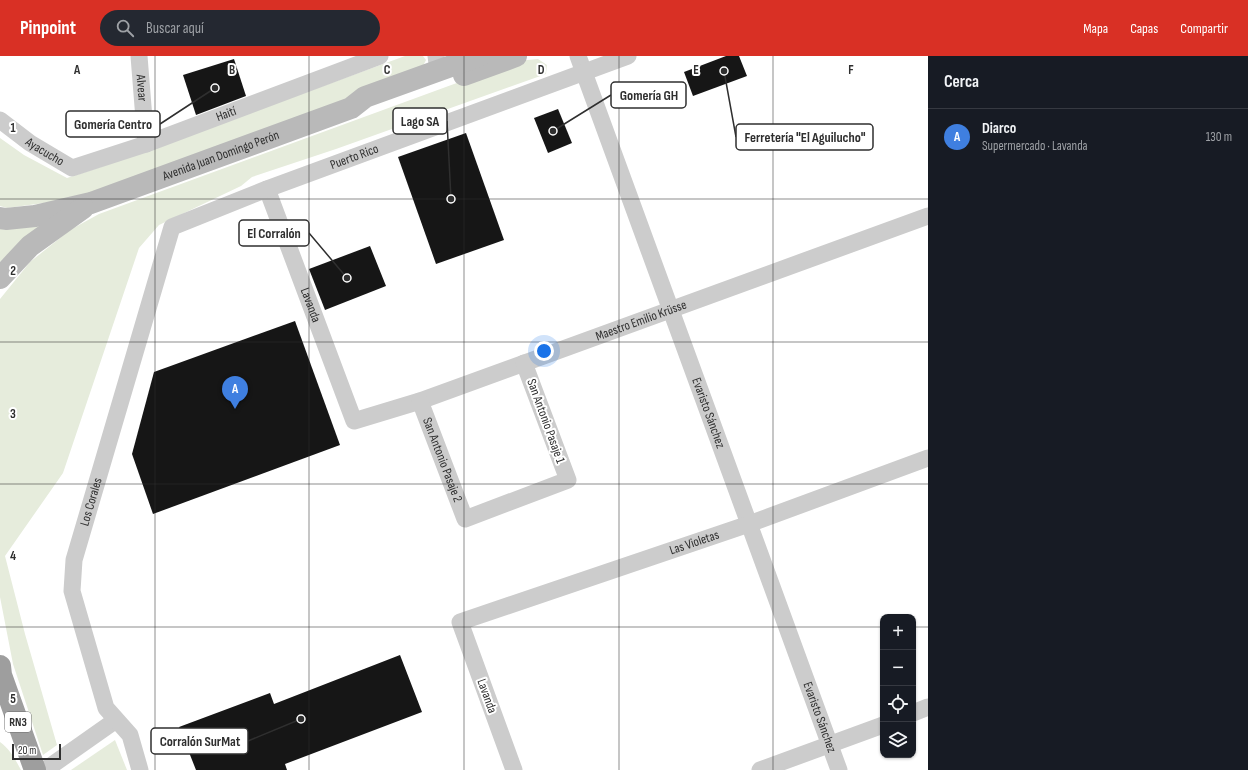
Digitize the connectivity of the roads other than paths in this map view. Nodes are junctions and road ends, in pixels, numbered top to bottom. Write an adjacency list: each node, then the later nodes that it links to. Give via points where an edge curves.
1 (139, 56): 11 (street, Alvear)
2 (380, 56): 11 (street, Haití)
3 (479, 56): 7 (main road, Avenida Juan Domingo Perón)
4 (516, 56): 9 (main road, Avenida Juan Domingo Perón, via 369,109)
5 (578, 56): 8 (street, Evaristo Sánchez)
6 (628, 56): 8 (street, Puerto Rico)
7 (437, 63): 9 (main road, Avenida Juan Domingo Perón, via 365,97)
8 (584, 72): 13 (street, Puerto Rico); 19 (street, Evaristo Sánchez)
9 (351, 108): 14 (main road, Avenida Juan Domingo Perón)
10 (0, 120): 12 (street, Ayacucho, via 30,143)
11 (146, 144): 12 (street, Haití)
12 (72, 168)
13 (267, 189): 17 (street, Puerto Rico); 22 (street, Lavanda)
14 (91, 203): 16 (main road, Avenida Juan Domingo Perón, via 35,216); 18 (main road, Avenida Juan Domingo Perón, via 30,246)
15 (928, 216): 19 (street, Maestro Emilio Krüsse)
16 (0, 218)
17 (172, 227): 30 (street, Los Corales, via 74,560 72,591 106,708)
18 (0, 278)
19 (670, 309): 20 (street, Maestro Emilio Krüsse); 25 (street, Evaristo Sánchez)
20 (524, 362): 21 (street, Maestro Emilio Krüsse); 24 (street, San Antonio Pasaje 1, via 568,480)
21 (420, 401): 22 (street, Maestro Emilio Krüsse); 24 (street, San Antonio Pasaje 2)
22 (354, 421)
23 (928, 458): 25 (street, Las Violetas)
24 (465, 519)
25 (749, 524): 26 (street, Las Violetas); 32 (street, Evaristo Sánchez)
26 (460, 622): 36 (street, Lavanda)
27 (0, 671): 33 (highway, RN3)
28 (928, 707): 29 (street)
29 (916, 712)
30 (116, 720): 34 (street); 35 (street, Los Corales, via 130,735)
31 (880, 725): 32 (street)
32 (830, 745): 37 (street); 38 (street, Evaristo Sánchez)
33 (35, 770)
34 (45, 770)
35 (140, 770)
36 (514, 770)
37 (760, 770)
38 (839, 770)

